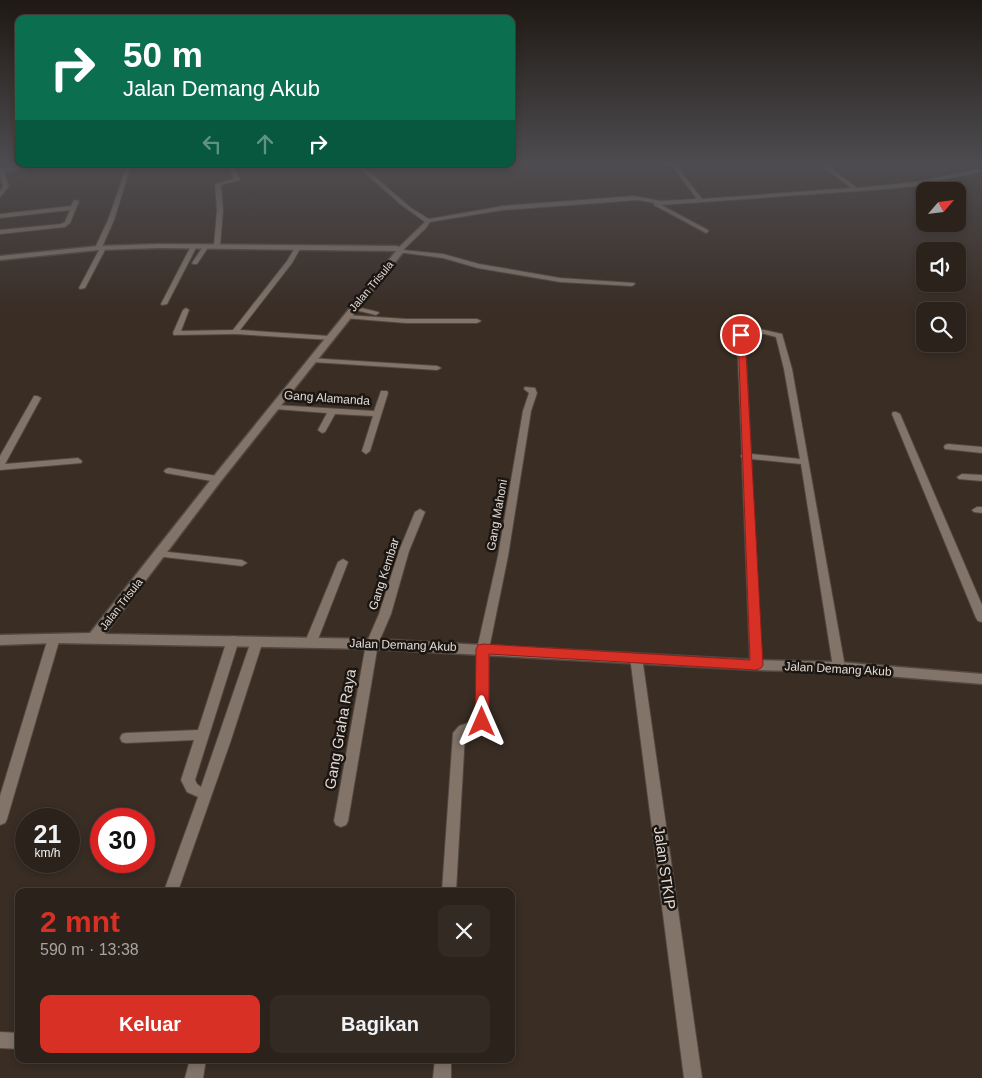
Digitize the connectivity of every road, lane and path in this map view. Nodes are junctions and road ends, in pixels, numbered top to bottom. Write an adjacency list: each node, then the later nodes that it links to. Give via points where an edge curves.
1 (15, 214): 8 (street)
2 (70, 214): 11 (street, via 63,226)
3 (113, 214): 16 (street)
4 (220, 214): 14 (street)
5 (418, 214): 9 (street)
6 (467, 214): 9 (street)
7 (678, 214): 10 (street)
8 (0, 216)
9 (428, 221): 17 (street)
10 (706, 231)
11 (0, 232)
12 (194, 246): 13 (street, Jalan Trisula); 16 (street, Jalan Trisula); 22 (street)
13 (206, 246): 14 (street, Jalan Trisula); 19 (street)
14 (217, 246): 15 (street, Jalan Trisula)
15 (298, 247): 17 (street, Jalan Trisula); 28 (street, via 290,262)
16 (101, 248): 18 (street, Jalan Trisula); 21 (street)
17 (400, 250): 20 (street, via 560,280); 23 (street, Jalan Trisula)
18 (0, 258)
19 (195, 263)
20 (632, 284)
21 (82, 288)
22 (164, 304)
23 (353, 308): 25 (street, via 366,312); 26 (street, Jalan Trisula)
24 (186, 310): 28 (street, via 177,333)
25 (408, 314)
26 (346, 317): 27 (street); 29 (street, Jalan Trisula)
27 (477, 321)
28 (235, 332): 29 (street)
29 (329, 338): 30 (street, Jalan Trisula)
30 (312, 360): 31 (street); 35 (street, Jalan Trisula)
31 (437, 368)
32 (528, 389): 63 (street, Gang Mahoni, via 533,393)
33 (384, 392): 37 (street)
34 (37, 398): 46 (street)
35 (275, 407): 36 (street, Gang Alamanda); 50 (street, Jalan Trisula)
36 (332, 412): 37 (street, Gang Alamanda); 39 (street)
37 (377, 414): 42 (street)
38 (896, 414): 55 (street)
39 (322, 430)
40 (948, 447): 41 (street)
41 (982, 450)
42 (366, 451)
43 (745, 456): 45 (street); 45 (street, via 741,335 772,333 779,336 788,369); 65 (street)
44 (78, 461): 46 (street)
45 (805, 462): 66 (street)
46 (0, 466)
47 (169, 471): 50 (street)
48 (962, 477): 49 (street)
49 (982, 478)
50 (217, 479): 52 (street, Jalan Trisula)
51 (420, 512): 62 (street, Gang Kembar)
52 (159, 554): 54 (street); 57 (street, Jalan Trisula)
53 (343, 562): 61 (street)
54 (242, 563)
55 (982, 618)
56 (54, 638): 57 (street, Jalan Demang Akub); 58 (street, Jalan Demang Akub); 71 (street)
57 (94, 638): 59 (street, Jalan Demang Akub)
58 (0, 640)
59 (233, 640): 60 (street, Jalan Demang Akub); 68 (street)
60 (257, 641): 61 (street, Jalan Demang Akub); 70 (street)
61 (311, 642): 62 (street, Jalan Demang Akub)
62 (372, 644): 63 (street, Jalan Demang Akub); 72 (street, Gang Graha Raya)
63 (483, 649): 64 (street, Jalan Demang Akub); 74 (street, via 482,722 459,733)
64 (642, 657): 65 (street, Jalan Demang Akub); 81 (street, Jalan STKIP)
65 (756, 665): 66 (street, Jalan Demang Akub)
66 (839, 667): 67 (street, Jalan Demang Akub)
67 (982, 679)
68 (202, 735): 69 (street); 70 (street, via 188,780 193,790)
69 (126, 738)
70 (204, 794): 73 (street)
71 (0, 819)
72 (341, 820)
73 (172, 888)
74 (449, 888)
75 (0, 1040): 76 (street)
76 (15, 1041)
77 (197, 1063): 79 (street)
78 (443, 1063): 80 (street)
79 (194, 1078)
80 (442, 1078)
81 (692, 1078)

